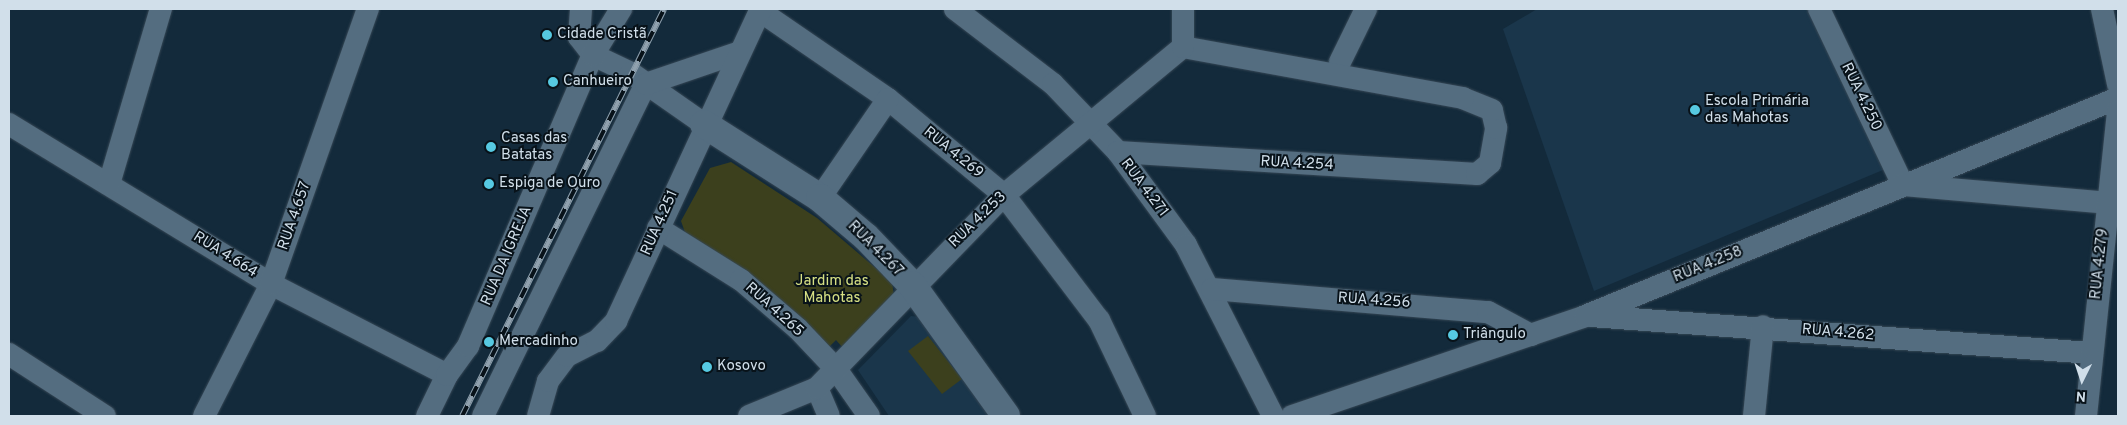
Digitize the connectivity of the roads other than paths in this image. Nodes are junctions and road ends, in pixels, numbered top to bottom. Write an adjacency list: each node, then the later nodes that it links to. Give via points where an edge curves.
1 (161, 9): 24 (street)
2 (368, 9): 30 (street, RUA 4.657)
3 (580, 9): 12 (street, via 579,37)
4 (621, 9): 12 (street, RUA DA IGREJA)
5 (955, 9): 20 (street, RUA 4.271, via 1054,84)
6 (1183, 9): 11 (street)
7 (1366, 9): 14 (street)
8 (2102, 9): 16 (street)
9 (761, 10): 13 (street, RUA 4.251); 18 (street, RUA 4.269)
10 (1821, 10): 25 (street, RUA 4.250)
11 (1183, 47): 20 (street, RUA 4.253); 23 (street, RUA 4.254, via 1463,98 1492,110 1496,128 1490,162 1477,174)
12 (588, 49): 15 (street); 39 (street, RUA DA IGREJA, via 468,346)
13 (740, 52): 15 (street); 22 (street, RUA 4.251)
14 (1340, 62)
15 (646, 84): 22 (street); 45 (street)
16 (2118, 84)
17 (2118, 98): 25 (street, RUA 4.258)
18 (888, 99): 26 (street, RUA 4.269); 27 (street)
19 (2118, 112): 28 (street, RUA 4.279)
20 (1093, 122): 23 (street, RUA 4.271); 26 (street, RUA 4.253)
21 (9, 124): 24 (street, RUA 4.664)
22 (704, 124): 27 (street, RUA 4.267); 29 (street, RUA 4.251)
23 (1118, 152): 32 (street, RUA 4.271, via 1186,245)
24 (108, 184): 30 (street, RUA 4.664)
25 (1903, 185): 28 (street); 33 (street, RUA 4.258)
26 (1004, 195): 31 (street, RUA 4.253); 51 (street, RUA 4.269, via 1099,320)
27 (820, 198): 31 (street, RUA 4.267, via 866,236)
28 (2107, 203): 36 (street, RUA 4.279)
29 (658, 228): 38 (street, RUA 4.265, via 741,280); 46 (street, RUA 4.251, via 616,321 597,341 567,356 548,381)
30 (271, 284): 39 (street, RUA 4.664); 43 (street, RUA 4.657)
31 (912, 285): 38 (street, RUA 4.253); 50 (street, RUA 4.267)
32 (1212, 289): 35 (street, RUA 4.256, via 1488,312); 52 (street, RUA 4.271)
33 (1585, 316): 34 (street, RUA 4.262); 35 (street, RUA 4.258)
34 (1764, 326): 36 (street, RUA 4.262); 53 (street)
35 (1531, 335): 41 (street, RUA 4.258)
36 (2091, 353): 54 (street, RUA 4.279)
37 (9, 354): 42 (street)
38 (836, 369): 40 (street, RUA 4.253); 49 (street, RUA 4.265)
39 (447, 375): 44 (street, RUA DA IGREJA)
40 (817, 388): 47 (street, RUA 4.253); 48 (street)
41 (1305, 415)
42 (105, 416)
43 (204, 416)
44 (428, 416)
45 (483, 416)
46 (538, 416)
47 (749, 416)
48 (829, 416)
49 (869, 416)
50 (1006, 416)
51 (1145, 416)
52 (1273, 416)
53 (1754, 416)
54 (2086, 416)

